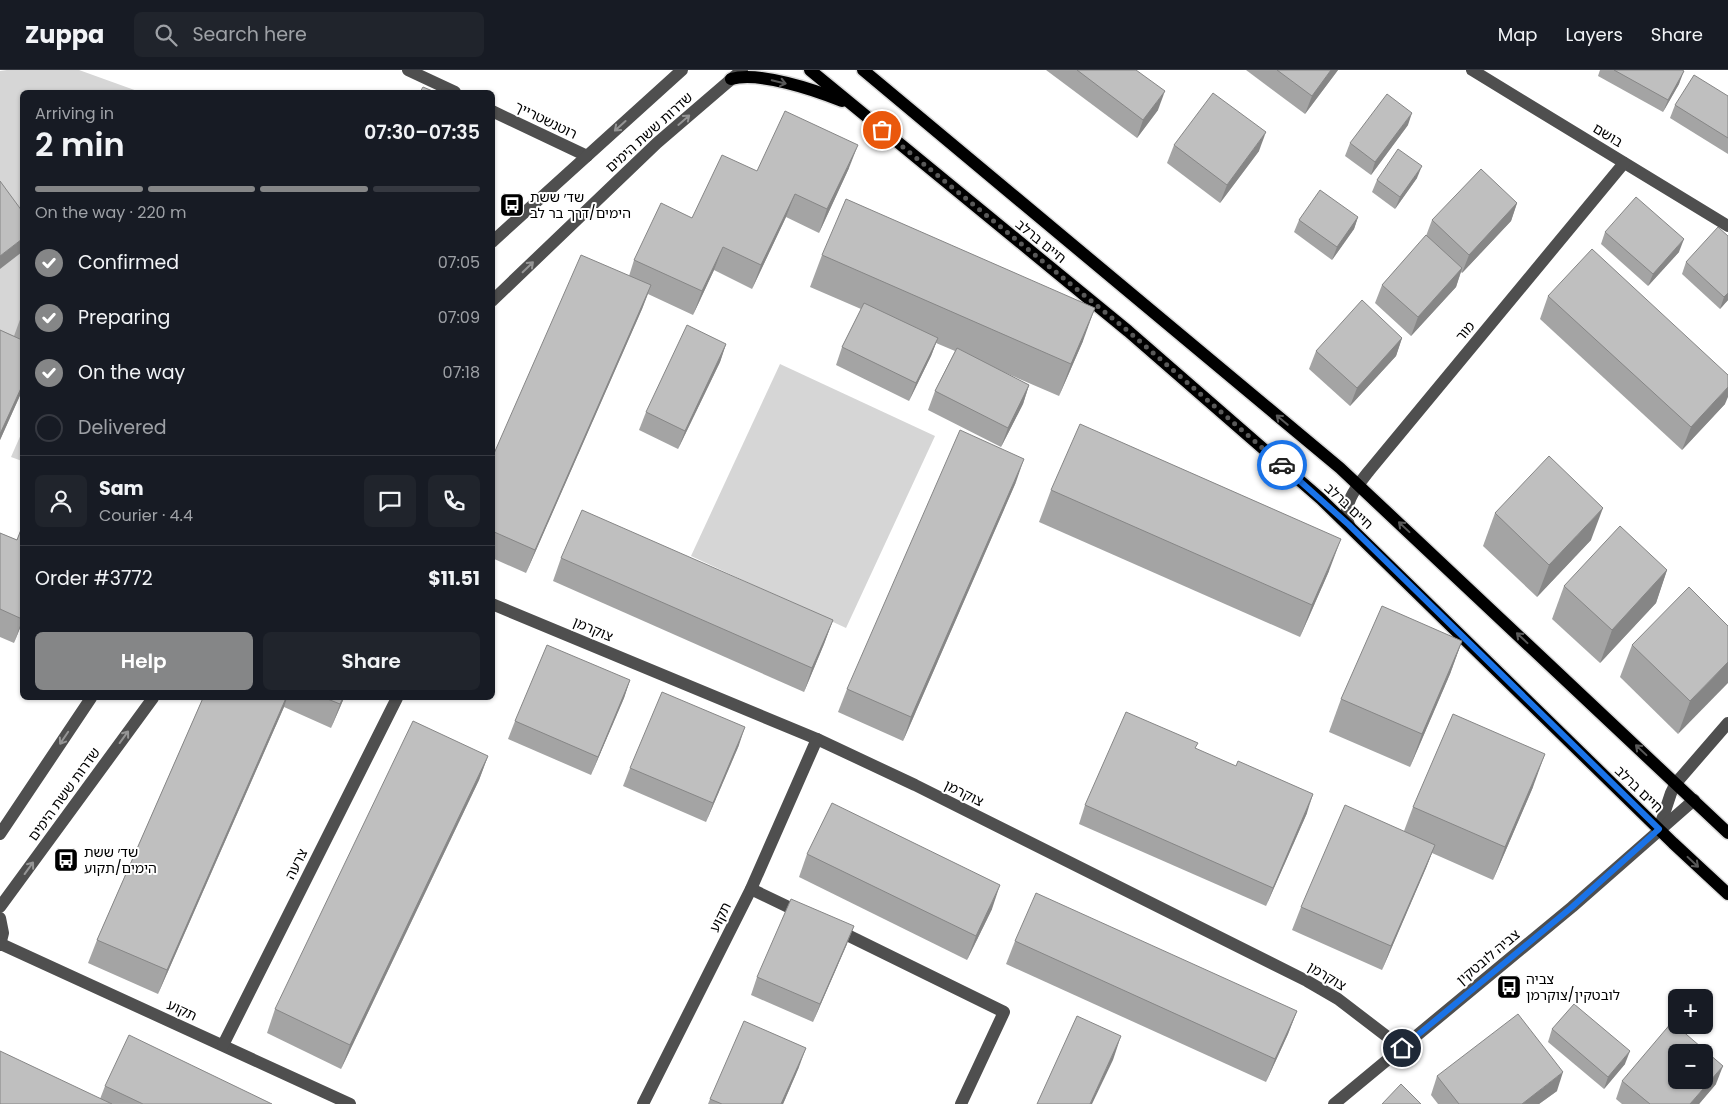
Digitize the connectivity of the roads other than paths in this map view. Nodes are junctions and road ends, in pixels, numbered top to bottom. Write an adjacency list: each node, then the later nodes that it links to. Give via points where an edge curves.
1 (408, 70): 8 (street)
2 (682, 70): 11 (street, שדרות ששת הימים, one-way to 11)
3 (742, 70): 7 (street, שדרות ששת הימים)
4 (810, 70): 9 (main road, חיים ברלב)
5 (863, 70): 16 (main road, חיים ברלב, one-way to 5)
6 (1472, 70): 12 (street, בושם)
7 (731, 79): 9 (main road, one-way to 9, via 763,78); 15 (street, שדרות ששת הימים, one-way to 7, via 657,143)
8 (450, 90)
9 (851, 105): 17 (main road, חיים ברלב, via 1128,331)
10 (495, 112): 11 (street, רוטנשטרייך)
11 (587, 156): 14 (street, שדרות ששת הימים)
12 (1624, 163): 13 (street, בושם); 16 (street, מור)
13 (1728, 226)
14 (495, 239)
15 (495, 298)
16 (1359, 484): 17 (street, מור, via 1348,506 1346,519); 24 (main road, חיים ברלב, one-way to 16)
17 (1349, 525): 26 (main road, חיים ברלב)
18 (495, 605): 23 (street, צוקרמן)
19 (91, 700): 28 (street, שדרות ששת הימים, one-way to 28)
20 (152, 700): 31 (street, שדרות ששת הימים, one-way to 20)
21 (396, 700): 34 (street, צרעה)
22 (1728, 723): 24 (street, צביה לובטקין)
23 (817, 739): 29 (street, תקוע); 35 (street, צוקרמן, via 1307,980 1338,999)
24 (1676, 783): 25 (main road, חיים ברלב); 26 (street, צביה לובטקין)
25 (1694, 800): 26 (street, צביה לובטקין); 27 (main road, חיים ברלב)
26 (1659, 829): 30 (main road, חיים ברלב, one-way to 30); 35 (street, צביה לובטקין, via 1572,907)
27 (1728, 833)
28 (0, 834)
29 (751, 889): 37 (street, תקוע); 38 (street, via 1004,1012)
30 (1728, 894)
31 (0, 907)
32 (0, 918): 33 (street, via 3,933)
33 (0, 944): 34 (street, תקוע)
34 (223, 1045): 36 (street, תקוע)
35 (1402, 1048): 39 (street, צביה לובטקין)
36 (350, 1104)
37 (642, 1104)
38 (961, 1104)
39 (1334, 1104)

